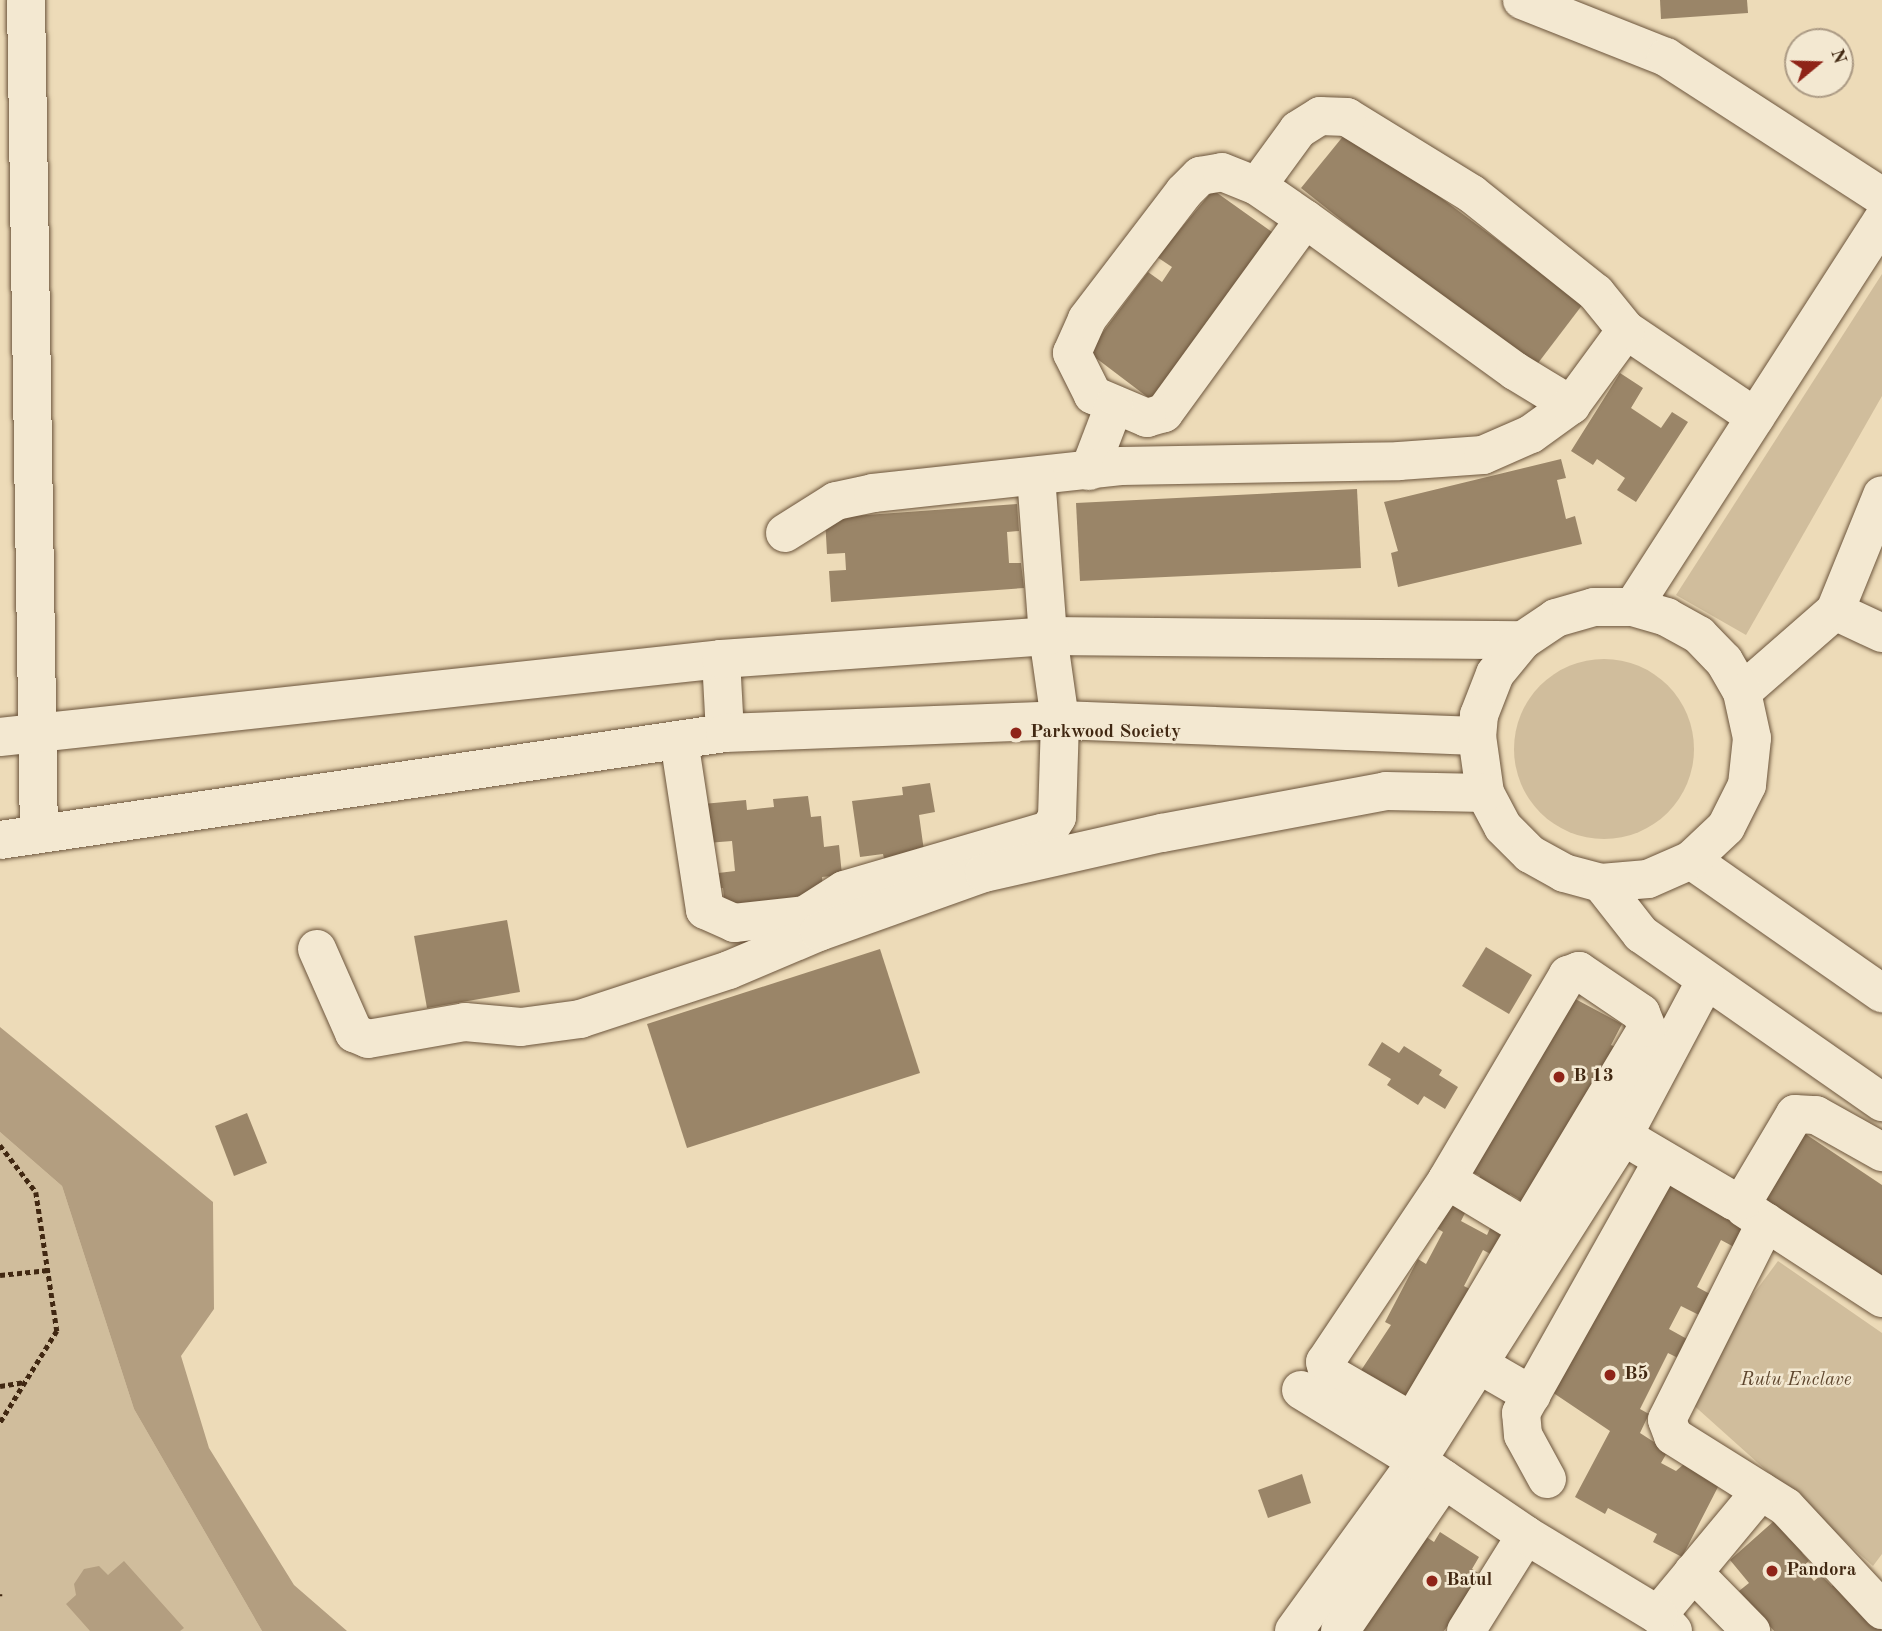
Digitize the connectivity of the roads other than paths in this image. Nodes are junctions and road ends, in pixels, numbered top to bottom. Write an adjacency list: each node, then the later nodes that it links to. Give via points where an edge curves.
1 (26, 0): 23 (street)
2 (1522, 0): 4 (street, via 1666,57)
3 (1257, 186): 5 (street); 7 (street, via 1298,130 1320,116 1348,117 1472,194 1597,293); 8 (street, via 1222,172 1200,176 1087,320 1072,353 1076,368 1093,395)
4 (1882, 197)
5 (1305, 219): 8 (street, via 1164,413 1147,418); 9 (street)
6 (1882, 220): 10 (street)
7 (1626, 330): 9 (street); 10 (street)
8 (1114, 405): 11 (street)
9 (1571, 405): 11 (street, via 1531,435 1483,455)
10 (1755, 416): 15 (street)
11 (1089, 471): 12 (street)
12 (1036, 477): 14 (street, via 836,501); 18 (street)
13 (1882, 495): 16 (street)
14 (785, 533)
15 (1633, 607): 19 (street, via 1594,607 1556,618); 21 (street, via 1667,617 1699,635 1724,661)
16 (1835, 611): 17 (street); 21 (street)
17 (1882, 633)
18 (1048, 636): 19 (street); 20 (street); 22 (street)
19 (1523, 640): 25 (street, via 1495,674 1479,715)
20 (721, 659): 23 (street); 24 (street)
21 (1742, 692): 31 (street, via 1752,738 1747,785 1726,827)
22 (1060, 720): 24 (street); 25 (street); 27 (street, via 1057,817 1048,830 844,890 805,915 734,923 705,910)
23 (38, 733): 26 (street); 29 (street)
24 (725, 733): 27 (street)
25 (1477, 736): 28 (street)
26 (0, 737)
27 (679, 740): 29 (street)
28 (1485, 793): 32 (street, via 1503,827 1530,854 1564,873); 33 (street, via 1386,791 1162,833 984,873 819,932 729,970 580,1019 522,1027 466,1022 368,1039 354,1033)
29 (39, 834): 30 (street)
30 (0, 840)
31 (1691, 860): 32 (street, via 1648,879); 35 (street)
32 (1601, 883): 34 (street, via 1641,934)
33 (317, 949)
34 (1705, 982): 36 (street); 37 (street)
35 (1882, 993)
36 (1882, 1102)
37 (1623, 1136): 39 (street); 43 (street)
38 (1882, 1152): 41 (street, via 1816,1115 1794,1114 1744,1200)
39 (1663, 1160): 41 (street); 47 (street)
40 (1447, 1180): 43 (street); 43 (street, via 1325,1362 1328,1373 1406,1418 1417,1414); 43 (street, via 1568,975 1579,971 1641,1013 1647,1028)
41 (1734, 1201): 42 (street)
42 (1766, 1222): 44 (street); 50 (street, via 1667,1420 1673,1436)
43 (1541, 1236): 45 (street)
44 (1882, 1298)
45 (1478, 1364): 47 (street); 48 (street)
46 (1301, 1390): 48 (street)
47 (1532, 1395): 49 (street, via 1521,1413 1523,1435)
48 (1431, 1470): 51 (street); 55 (street); 56 (street)
49 (1547, 1479)
50 (1761, 1491): 52 (street); 53 (street, via 1786,1507)
51 (1526, 1535): 54 (street); 57 (street)
52 (1693, 1572): 54 (street); 58 (street)
53 (1882, 1610)
54 (1665, 1623)
55 (1294, 1631)
56 (1340, 1631)
57 (1466, 1631)
58 (1751, 1631)

